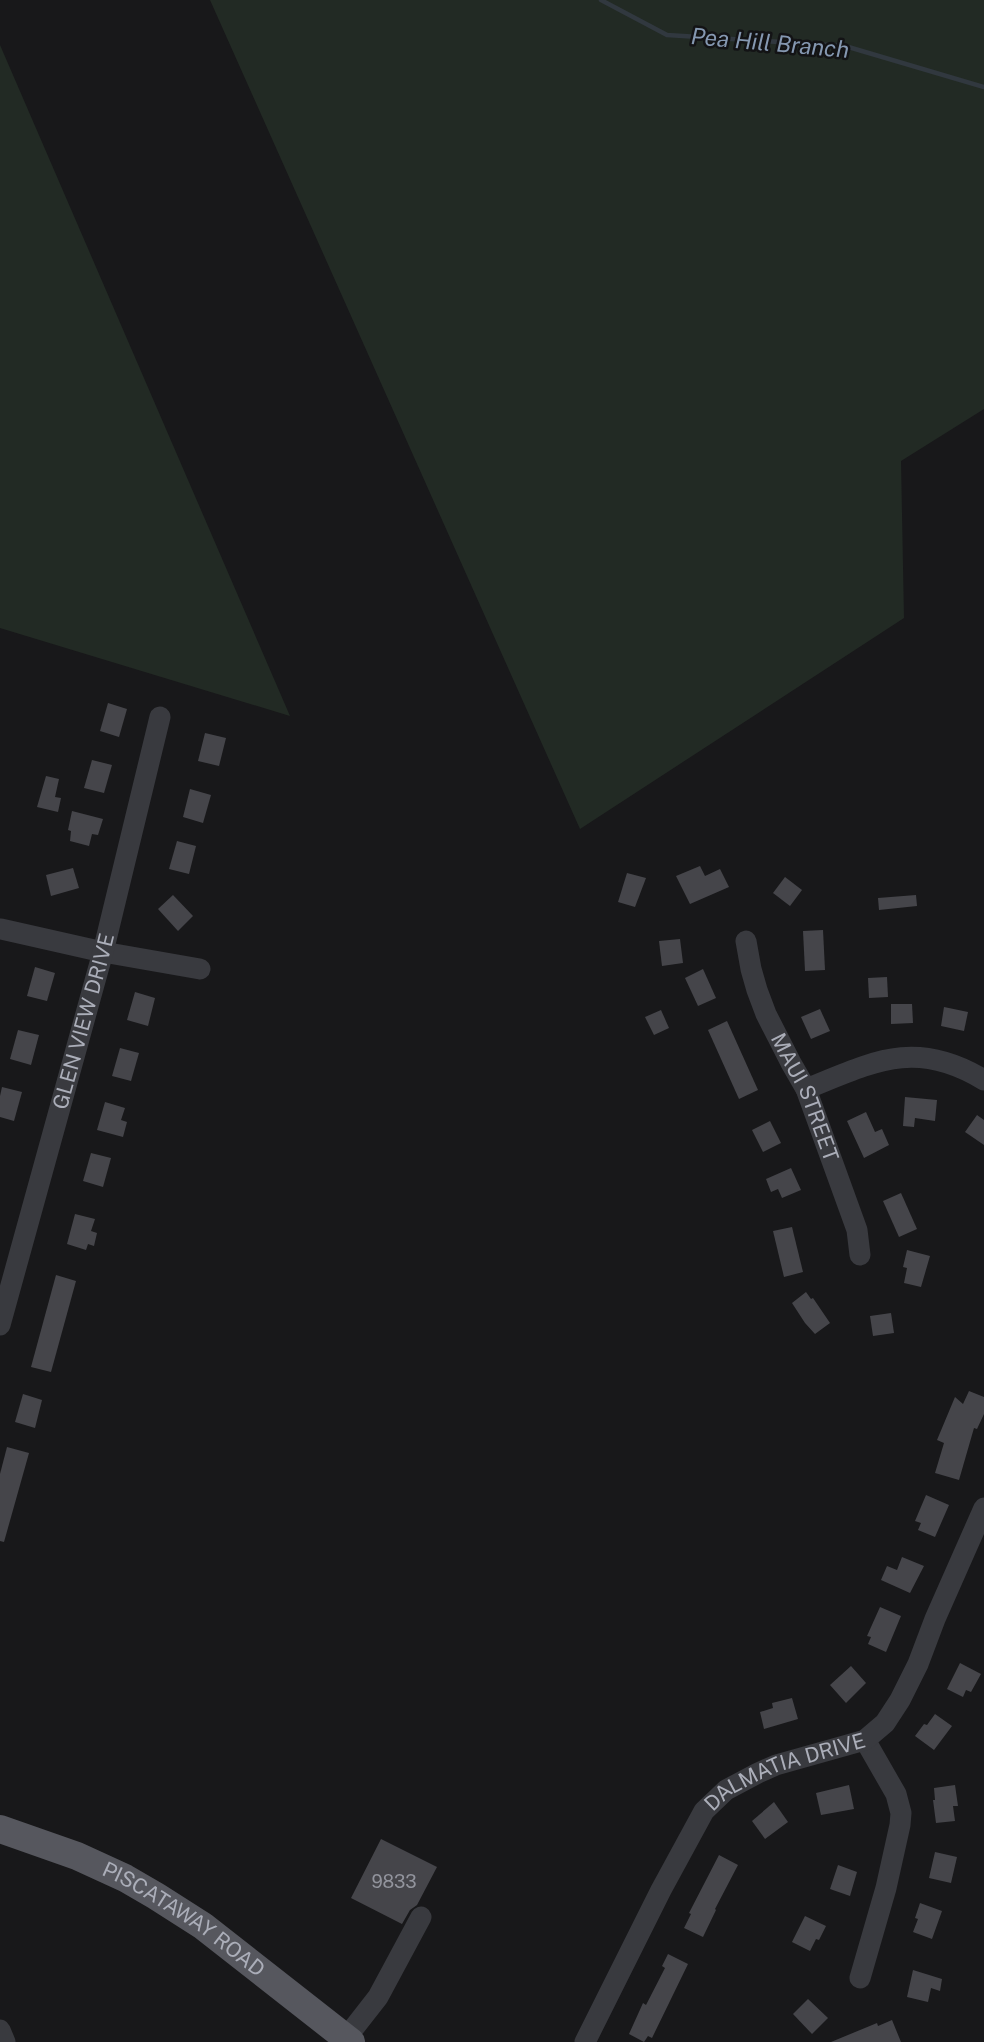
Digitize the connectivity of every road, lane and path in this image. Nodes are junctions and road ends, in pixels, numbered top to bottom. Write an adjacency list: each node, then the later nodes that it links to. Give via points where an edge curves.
1 (160, 717): 4 (street, GLEN VIEW DRIVE)
2 (1, 929): 4 (street)
3 (746, 941): 7 (street, MAUI STREET, via 766,1014)
4 (103, 952): 5 (street); 9 (street, GLEN VIEW DRIVE)
5 (201, 969)
6 (984, 1080): 7 (street, via 949,1062 903,1056)
7 (806, 1088): 8 (street, MAUI STREET, via 857,1230)
8 (860, 1255)
9 (0, 1325)
10 (984, 1508): 11 (street, DALMATIA DRIVE, via 909,1681 885,1723)
11 (865, 1740): 14 (street, via 896,1794 901,1813 887,1888); 18 (street, DALMATIA DRIVE, via 776,1765 726,1790 704,1811)
12 (0, 1829): 16 (main road, PISCATAWAY ROAD, via 77,1856 156,1896 203,1926)
13 (421, 1917): 16 (street)
14 (859, 1978)
15 (0, 2030): 17 (street)
16 (349, 2040)
17 (5, 2042)
18 (585, 2042)

